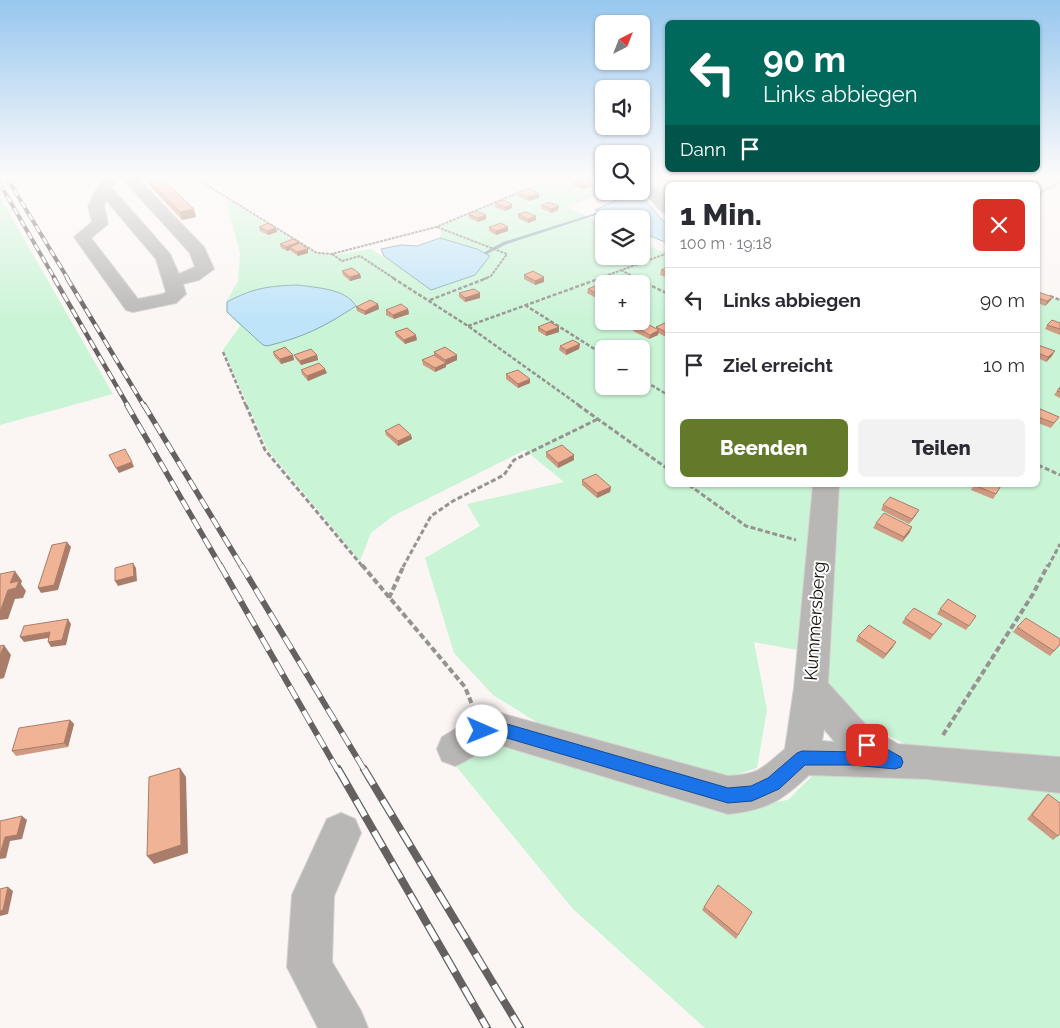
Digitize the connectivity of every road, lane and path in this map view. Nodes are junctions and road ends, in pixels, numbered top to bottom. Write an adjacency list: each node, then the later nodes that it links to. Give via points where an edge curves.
1 (97, 226): 9 (street, via 82,238 132,306 169,299 176,294)
2 (140, 226): 9 (street, via 164,258)
3 (175, 226): 9 (street, via 198,251 205,269)
4 (273, 226): 6 (path, via 317,253)
5 (436, 227): 6 (path); 12 (path, via 507,254 491,276)
6 (332, 254): 12 (path, via 342,261 360,256)
7 (665, 255): 8 (path)
8 (620, 270): 10 (path); 14 (path)
9 (173, 281)
10 (665, 292)
11 (1045, 294): 13 (path)
12 (429, 300): 15 (path)
13 (1060, 300)
14 (524, 305): 15 (path); 16 (path)
15 (468, 326): 20 (path)
16 (595, 349)
17 (223, 352): 28 (path, via 265,450)
18 (650, 384): 19 (path)
19 (665, 393)
20 (598, 419): 22 (path); 28 (path, via 514,460 504,475 431,516 394,582)
21 (1040, 466): 23 (path)
22 (665, 467)
23 (1060, 475)
24 (693, 487): 27 (path, via 746,526)
25 (826, 487): 27 (street, Kummersberg)
26 (1060, 544): 32 (path, via 1033,594)
27 (820, 547): 29 (street, Kummersberg)
28 (389, 598): 30 (path, via 465,687)
29 (811, 688): 31 (street, Kummersberg); 32 (street, via 853,737)
30 (469, 740): 31 (street, via 500,729 728,795 752,793 773,783)
31 (802, 758): 32 (street)
32 (911, 762): 33 (street)
33 (1060, 775)
34 (341, 833): 35 (street, via 313,895 309,967)
35 (344, 1028)

